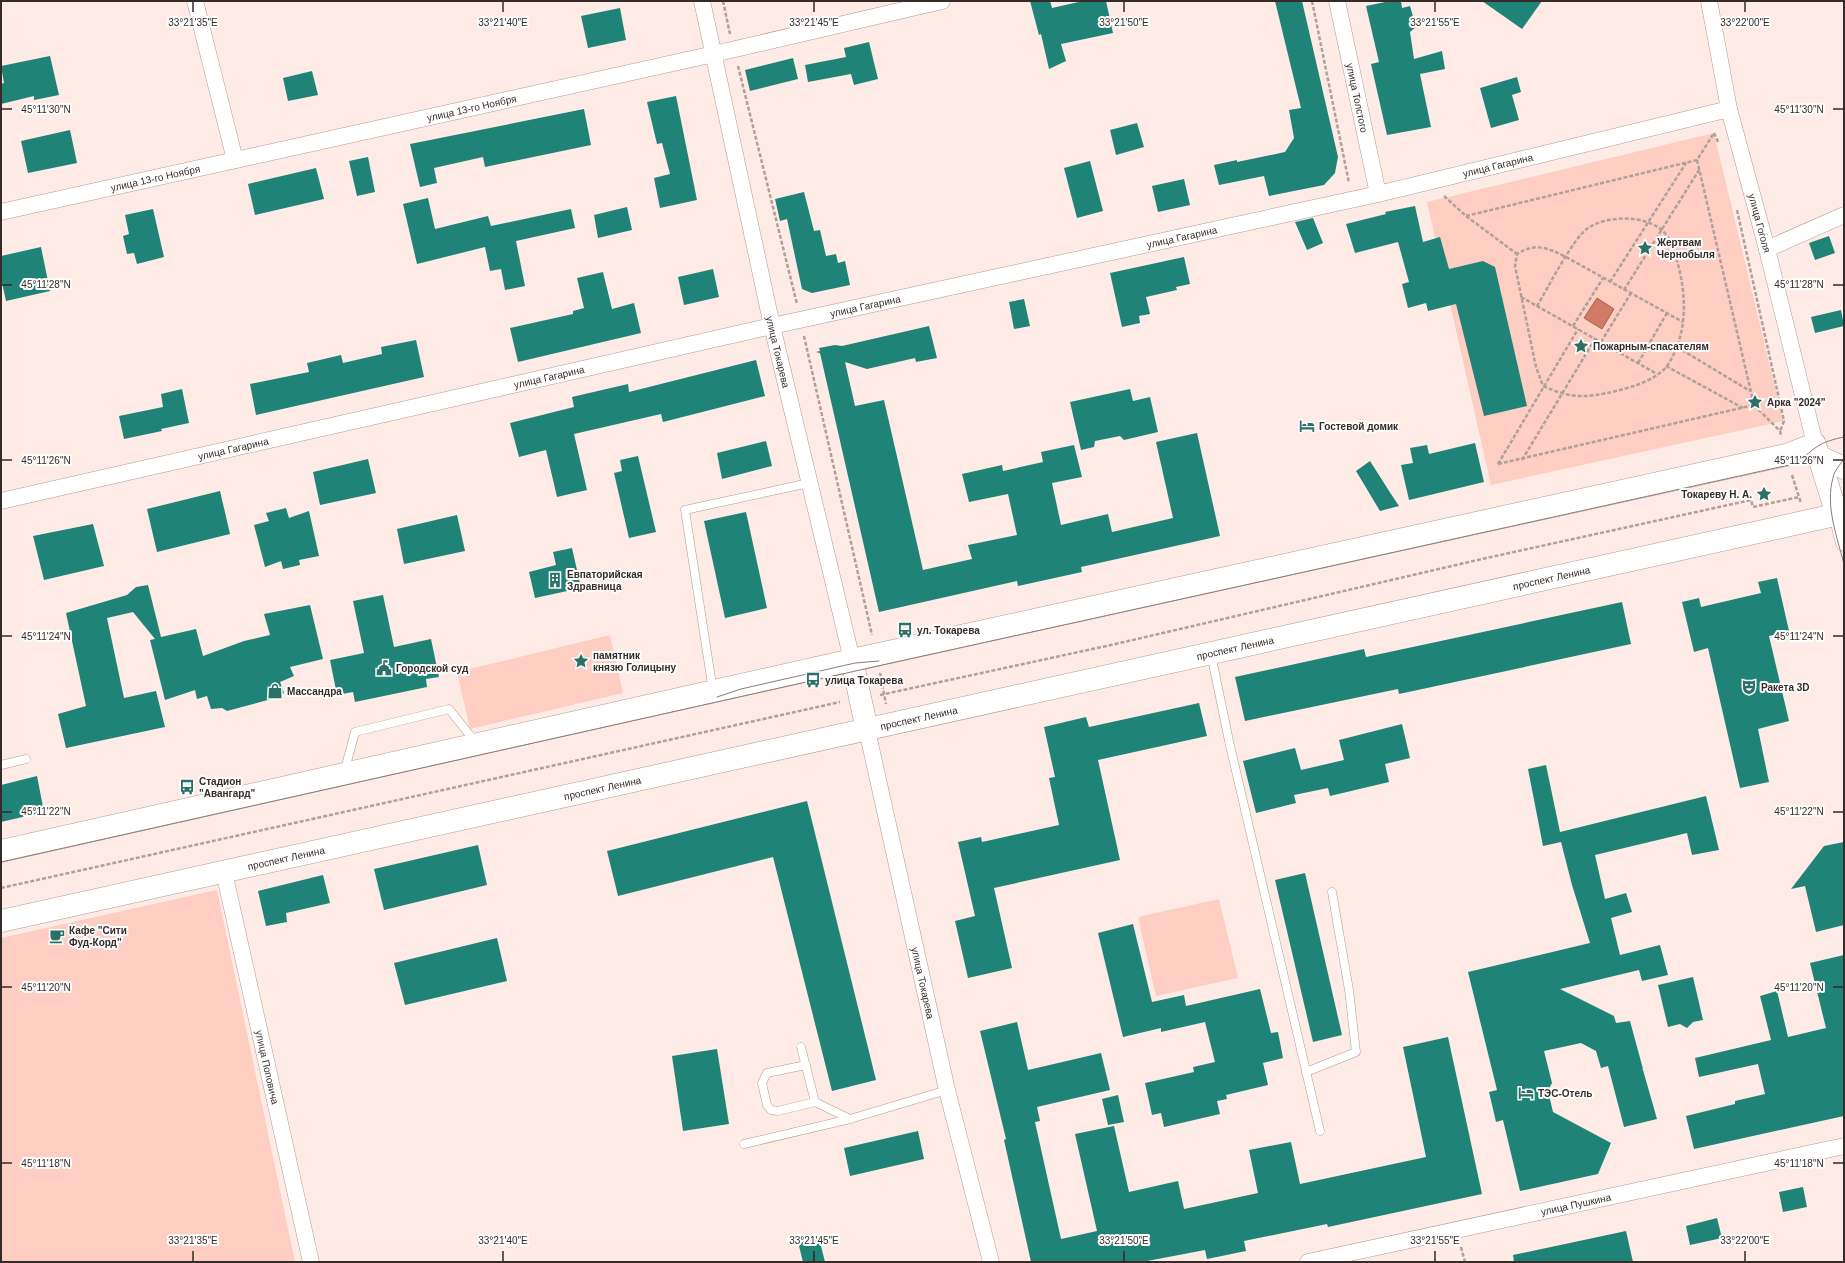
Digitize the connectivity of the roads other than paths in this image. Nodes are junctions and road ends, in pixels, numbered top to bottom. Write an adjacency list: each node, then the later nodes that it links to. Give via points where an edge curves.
1 (195, 1): 8 (street)
2 (702, 1): 6 (street, улица Токарева)
3 (942, 1): 6 (street, улица 13-го Ноября)
4 (1337, 1): 9 (street, улица Толстого)
5 (1709, 1): 7 (street, улица Гоголя)
6 (714, 54): 8 (street, улица 13-го Ноября); 13 (street, улица Токарева)
7 (1730, 109): 9 (street, улица Гагарина); 12 (street, улица Гоголя)
8 (235, 160): 10 (street, улица 13-го Ноября)
9 (1378, 194): 13 (street, улица Гагарина)
10 (1, 212)
11 (1844, 215): 12 (street)
12 (1767, 250): 14 (street, улица Гоголя)
13 (772, 326): 16 (street, улица Токарева); 17 (street, улица Гагарина)
14 (1816, 450): 15 (street); 18 (street); 21 (street, via 1808,454 1786,455)
15 (1844, 468)
16 (809, 483): 21 (street, улица Токарева); 22 (lane, via 685,510)
17 (1, 501)
18 (1840, 514): 19 (street); 20 (street, проспект Ленина)
19 (1844, 543)
20 (1211, 654): 23 (street, проспект Ленина); 34 (lane)
21 (852, 660): 22 (street); 23 (street, улица Токарева)
22 (713, 692): 24 (street)
23 (867, 730): 29 (street, проспект Ленина); 35 (street, улица Токарева)
24 (477, 744): 27 (street); 27 (lane, via 449,710 355,732)
25 (26, 759): 26 (lane)
26 (1, 765)
27 (344, 774): 28 (street)
28 (1, 850)
29 (224, 872): 31 (street, проспект Ленина); 41 (street, улица Поповича)
30 (1332, 892): 34 (lane, via 1349,990 1356,1052)
31 (1, 922)
32 (802, 1047): 33 (lane)
33 (806, 1064): 36 (lane); 36 (lane, via 767,1073 762,1082 767,1105 771,1110 778,1111)
34 (1306, 1072): 38 (lane)
35 (947, 1090): 37 (lane); 42 (street, улица Токарева)
36 (815, 1102): 37 (lane)
37 (850, 1119): 39 (lane)
38 (1320, 1131)
39 (744, 1144)
40 (1844, 1146): 43 (street, улица Пушкина)
41 (311, 1262)
42 (991, 1262)
43 (1308, 1262)

